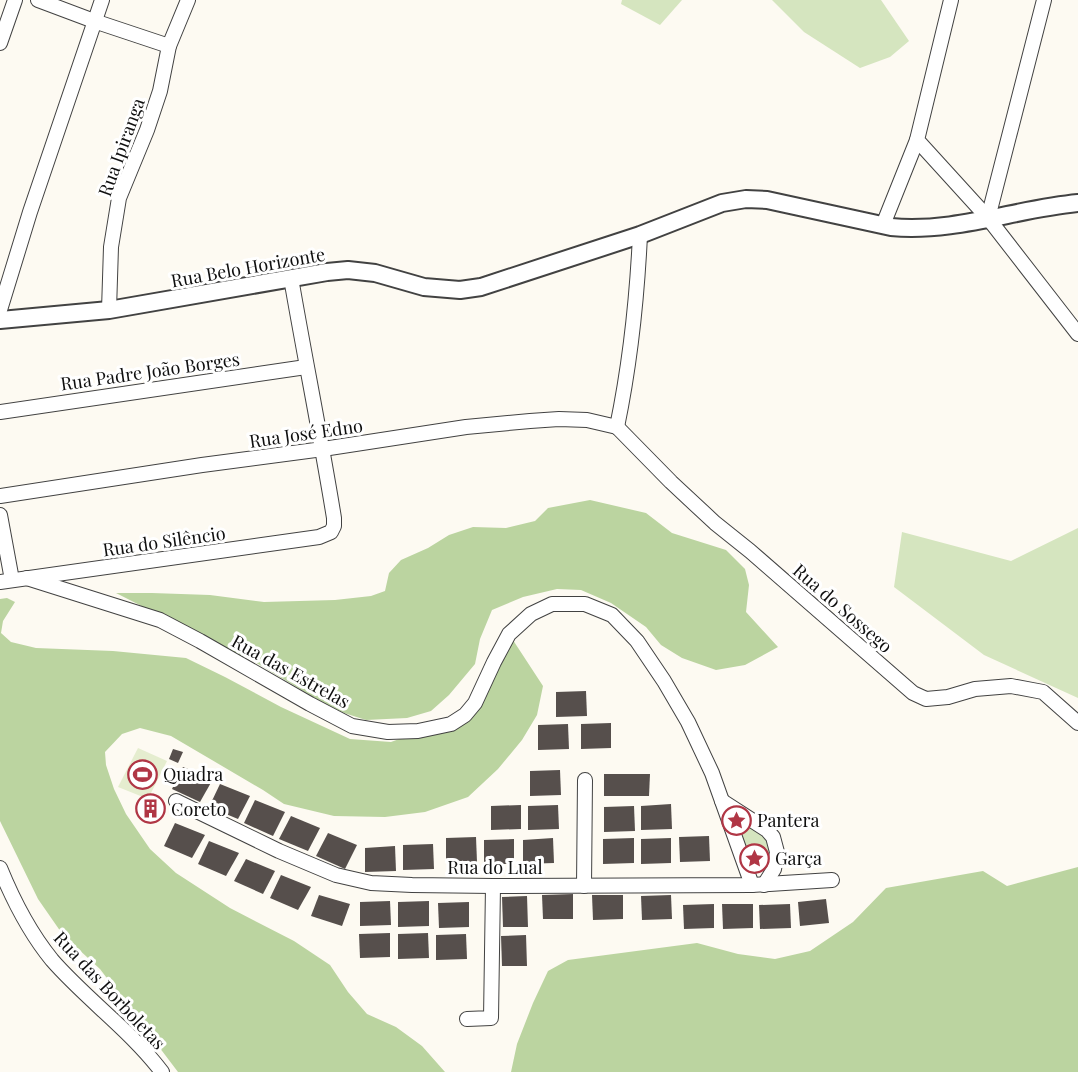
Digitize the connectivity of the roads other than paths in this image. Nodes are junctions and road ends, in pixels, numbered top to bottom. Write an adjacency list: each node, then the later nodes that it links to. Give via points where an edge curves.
1 (15, 0): 8 (street)
2 (38, 0): 7 (street)
3 (102, 0): 7 (street)
4 (188, 0): 9 (street, Rua Ipiranga)
5 (951, 0): 10 (street)
6 (1044, 0): 12 (street)
7 (94, 21): 9 (street); 16 (street)
8 (0, 43)
9 (169, 46): 17 (street, Rua Ipiranga, via 160,91 119,198 111,247)
10 (916, 140): 12 (street); 13 (street)
11 (1078, 203): 12 (street, Rua Belo Horizonte)
12 (988, 218): 13 (street, Rua Belo Horizonte, via 945,227 910,229); 19 (street)
13 (883, 225): 14 (street, Rua Belo Horizonte, via 746,199 698,211)
14 (640, 235): 15 (street, Rua Belo Horizonte, via 501,281 460,290 424,287 348,270); 22 (street, via 627,375)
15 (291, 279): 17 (street, Rua Belo Horizonte); 20 (street)
16 (0, 310)
17 (109, 310): 18 (street, Rua Belo Horizonte)
18 (0, 320)
19 (1078, 334)
20 (306, 367): 21 (street, Rua Padre João Borges); 23 (street)
21 (0, 412)
22 (617, 427): 23 (street, Rua José Edno, via 587,420 530,420); 28 (street, Rua do Sossego, via 715,523 913,693 926,699 975,688 1011,686 1044,692)
23 (323, 449): 24 (street, Rua José Edno); 26 (street, Rua do Silêncio, via 334,518 331,532 319,537)
24 (0, 496)
25 (0, 515): 27 (street)
26 (27, 578): 27 (street, Rua do Silêncio); 31 (street, Rua das Estrelas, via 160,620 352,726 388,732 451,724 465,715 476,703 509,634 531,614 552,604 585,604 612,615 637,641 688,722)
27 (6, 581)
28 (1078, 723)
29 (585, 780): 36 (street)
30 (176, 801): 35 (street, Rua do Lual, via 336,875 371,883)
31 (722, 801): 34 (street, Rua das Estrelas); 34 (street, via 773,837 777,852 774,869)
32 (0, 868): 38 (street, Rua das Borboletas, via 22,915 51,958)
33 (832, 880): 34 (street, Rua do Lual)
34 (758, 885): 36 (street, Rua do Lual)
35 (493, 886): 36 (street, Rua do Lual); 37 (street, via 491,1018)
36 (584, 886)
37 (466, 1019)
38 (162, 1072)

